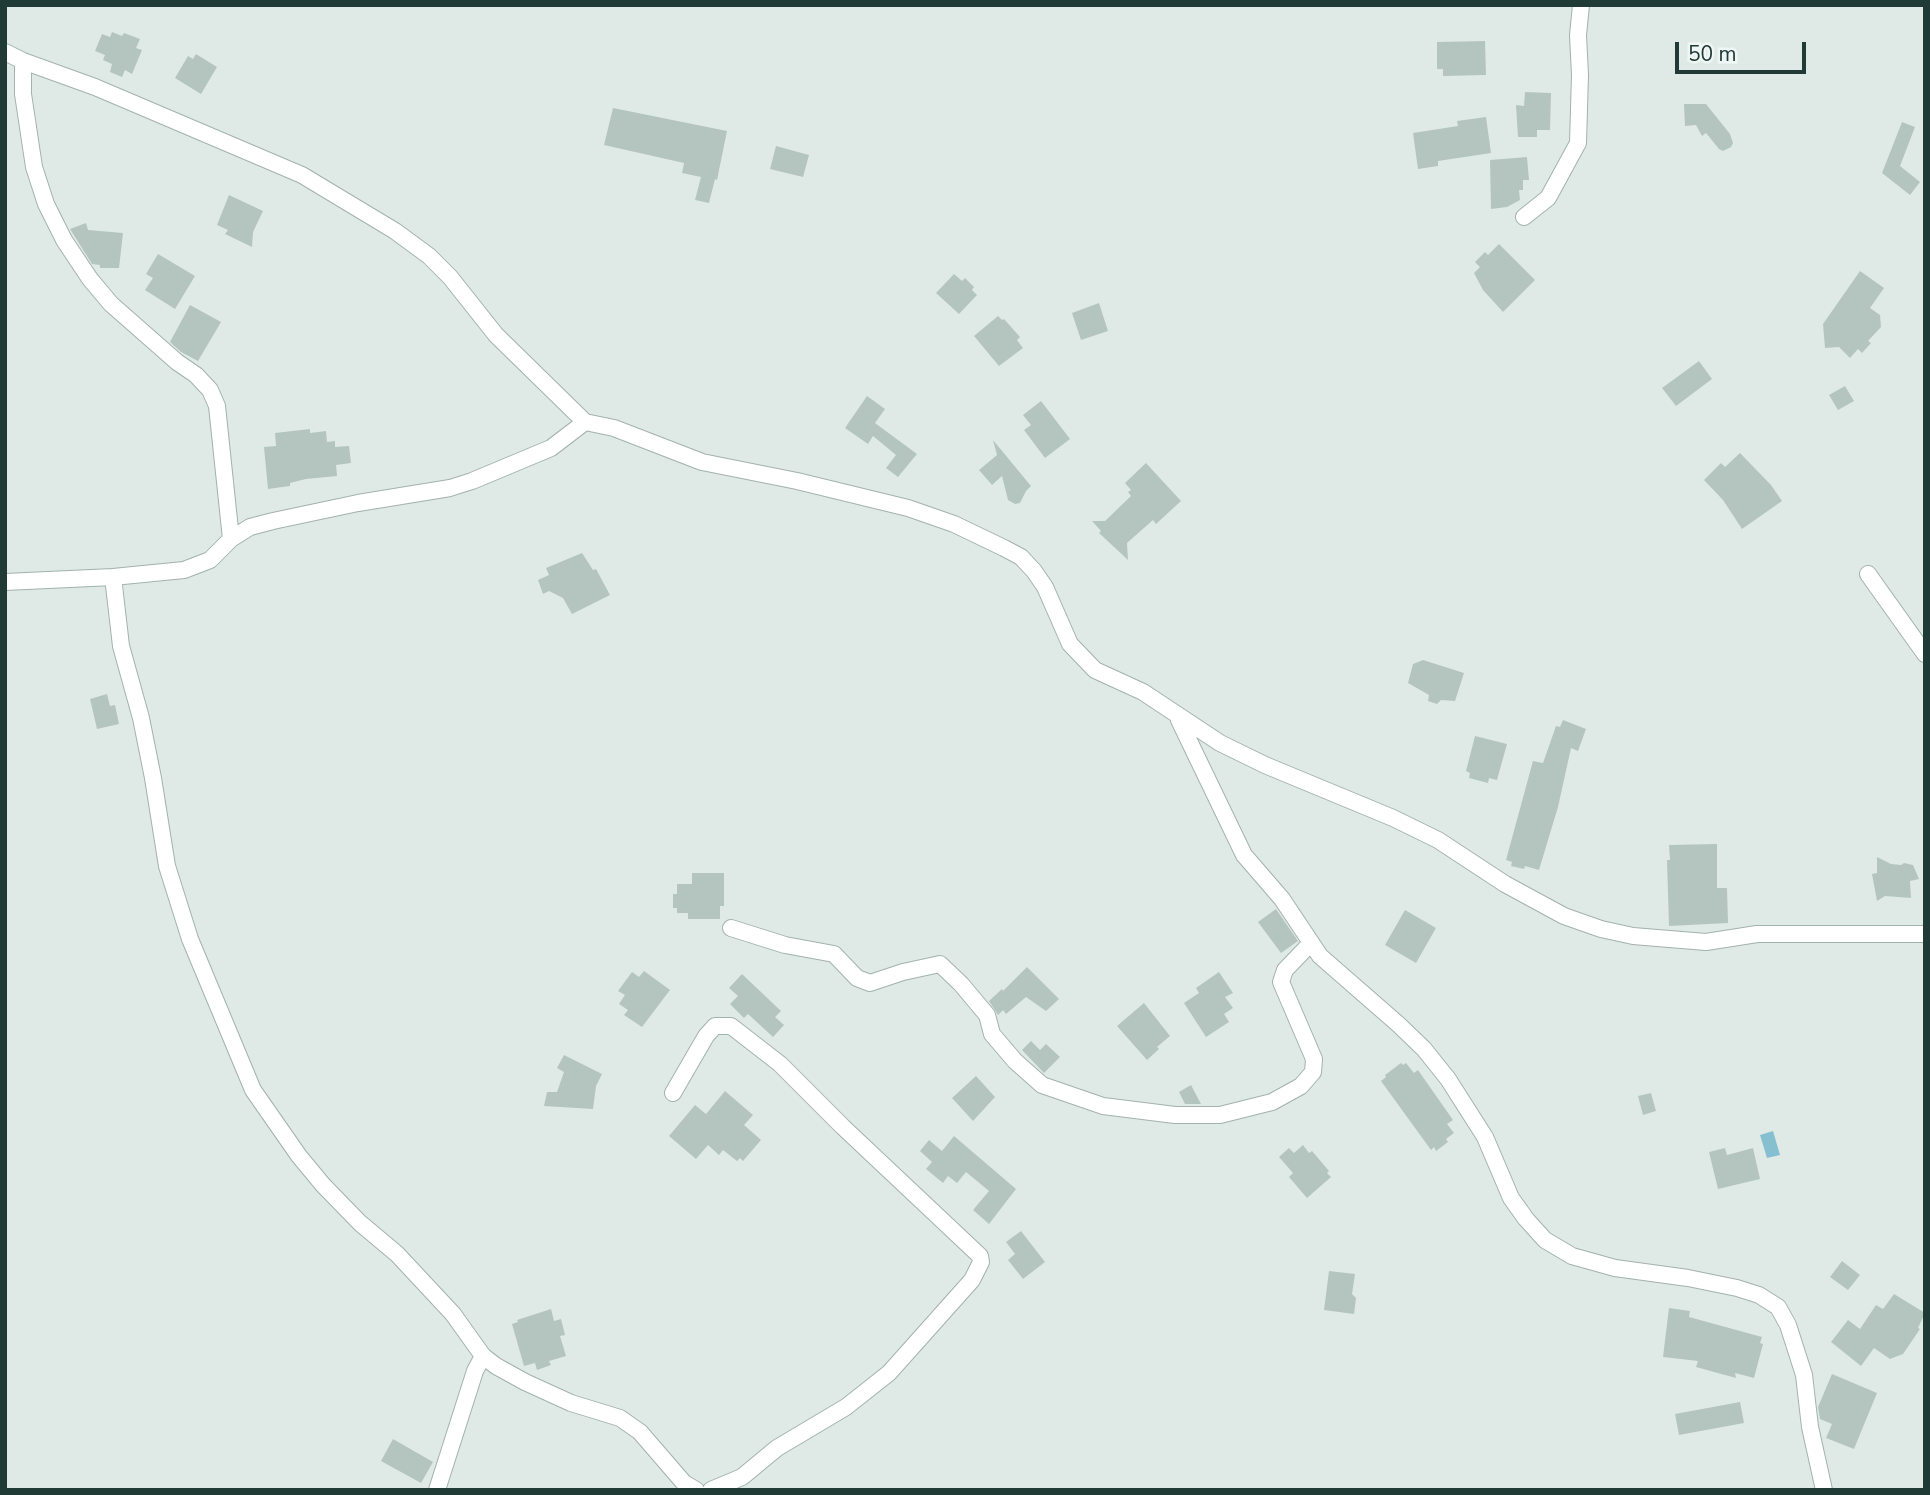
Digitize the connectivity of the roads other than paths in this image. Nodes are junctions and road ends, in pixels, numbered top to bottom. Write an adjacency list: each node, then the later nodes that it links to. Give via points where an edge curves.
1 (1581, 5): 4 (street, via 1578,143 1548,198)
2 (5, 52): 3 (street)
3 (23, 61): 5 (street, via 302,174 396,231 450,277 496,335); 6 (street, via 34,167 64,240 111,304 196,375 217,406)
4 (1524, 218)
5 (585, 422): 6 (street, via 551,448 472,481 273,520); 11 (street, via 614,428 702,462 908,508 1004,548 1034,571 1070,644 1095,670 1143,692)
6 (231, 539): 8 (street, via 209,560 184,570)
7 (1868, 574): 10 (street)
8 (113, 577): 9 (street); 16 (street, via 121,646 141,718 167,866 190,939 253,1090 323,1185 397,1254 453,1314)
9 (5, 582)
10 (1925, 654)
11 (1178, 718): 13 (street, via 1254,760 1393,818 1535,902 1601,929 1706,942 1757,934); 14 (street, via 1244,855)
12 (732, 928): 14 (street, via 834,954 857,978 870,983 940,964 987,1015 992,1034 1042,1085 1103,1106 1175,1115 1220,1115 1272,1102 1301,1086 1313,1072 1314,1059 1281,982 1285,970)
13 (1925, 934)
14 (1311, 943): 20 (street, via 1424,1049 1448,1079 1485,1137 1511,1198 1545,1240 1572,1256 1615,1268 1737,1288 1778,1307 1804,1375)
15 (673, 1093): 19 (street, via 706,1036 715,1026 731,1026 780,1064 980,1256 981,1262 972,1280 888,1373 742,1477)
16 (483, 1356): 17 (street); 18 (street, via 571,1403 620,1418 640,1432 684,1483)
17 (437, 1490)
18 (696, 1490)
19 (711, 1490)
20 (1824, 1490)

